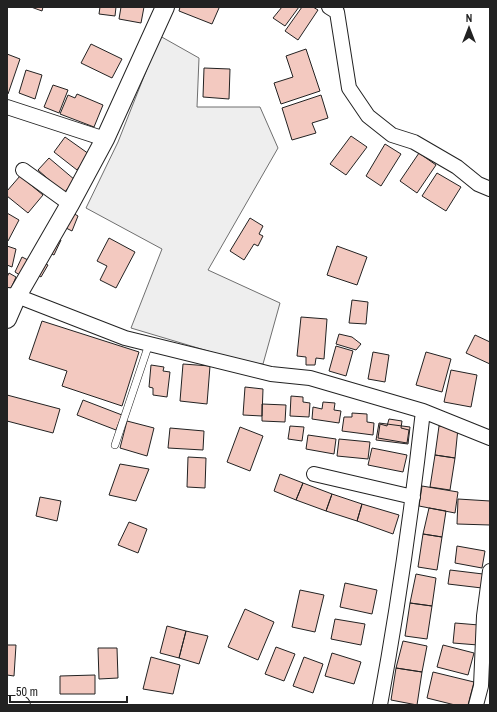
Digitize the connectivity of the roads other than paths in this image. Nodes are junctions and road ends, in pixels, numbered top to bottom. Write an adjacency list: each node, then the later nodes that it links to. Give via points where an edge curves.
1 (165, 7): 4 (street)
2 (329, 7): 6 (street, via 337,12 349,88 368,116 392,135 414,142 457,167 478,184)
3 (7, 108): 4 (street)
4 (105, 139): 7 (street)
5 (23, 170): 7 (street)
6 (490, 189)
7 (70, 204): 8 (street)
8 (12, 296): 9 (street); 10 (street, via 125,338)
9 (7, 319)
10 (149, 344): 11 (street, via 272,374 310,378); 13 (lane)
11 (423, 411): 12 (street); 15 (street)
12 (490, 438)
13 (115, 445)
14 (314, 474): 15 (street)
15 (413, 497): 19 (street)
16 (490, 571): 20 (street, via 484,616 481,686)
17 (7, 705): 18 (street)
18 (21, 705)
19 (380, 705)
20 (476, 705)

